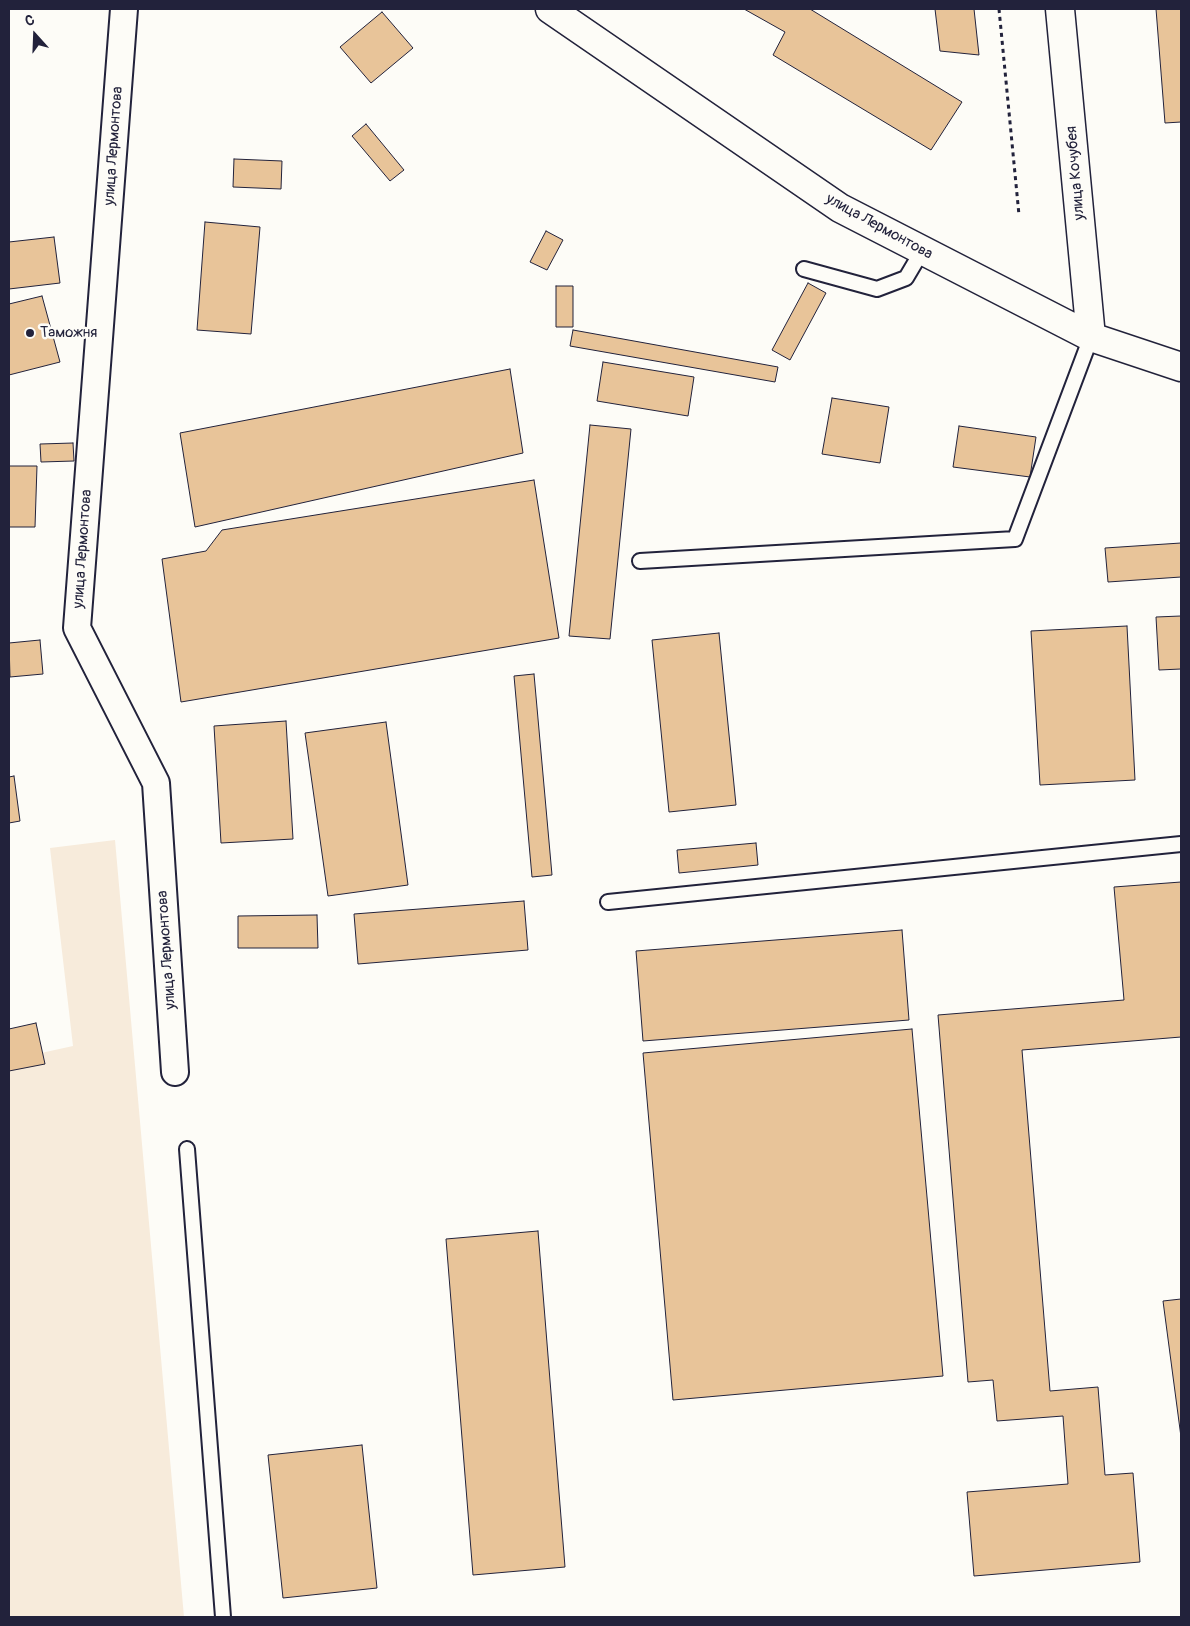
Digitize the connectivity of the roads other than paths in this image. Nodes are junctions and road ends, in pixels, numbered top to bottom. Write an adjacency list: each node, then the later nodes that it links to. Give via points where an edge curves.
1 (124, 9): 11 (street, улица Лермонтова, via 77,628 156,783)
2 (550, 9): 4 (street, улица Лермонтова, via 840,208)
3 (1060, 9): 6 (street, улица Кочубея)
4 (922, 251): 5 (lane, via 906,278 877,289); 6 (street, улица Лермонтова)
5 (804, 269)
6 (1091, 337): 7 (street, улица Лермонтова); 8 (lane, via 1015,539)
7 (1181, 367)
8 (640, 561)
9 (1181, 844): 10 (lane)
10 (608, 902)
11 (175, 1072)
12 (187, 1149): 13 (lane)
13 (223, 1617)

